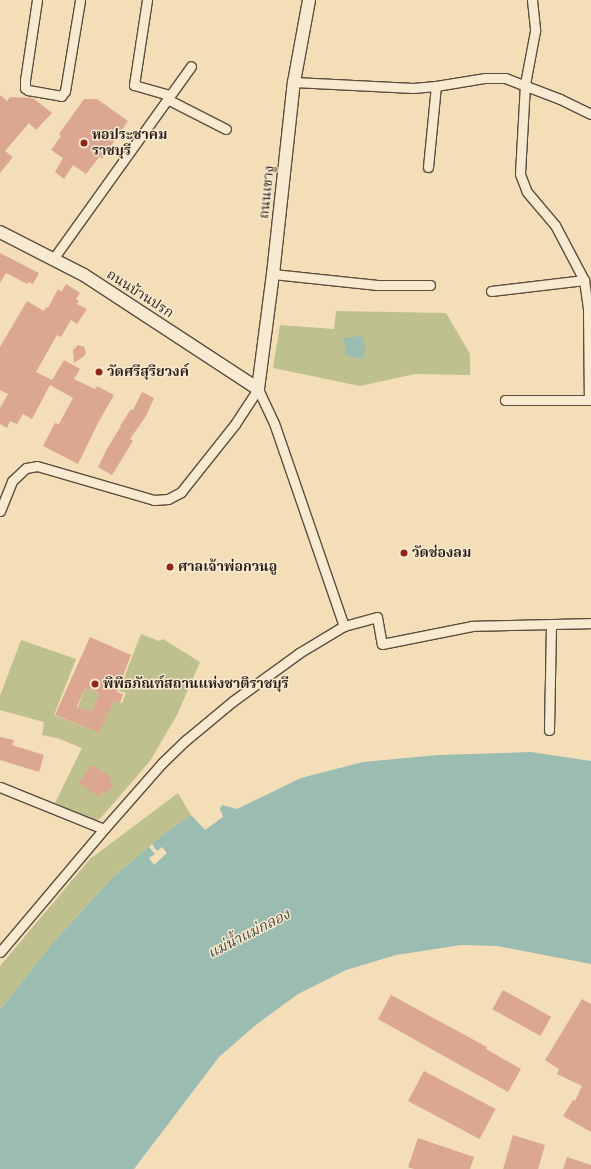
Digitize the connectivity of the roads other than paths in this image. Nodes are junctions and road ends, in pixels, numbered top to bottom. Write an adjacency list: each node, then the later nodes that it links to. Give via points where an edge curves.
1 (38, 0): 2 (street, via 25,88 61,96 65,91)
2 (80, 0)
3 (148, 0): 10 (street, via 134,85)
4 (309, 0): 7 (street, ถนนเขางู)
5 (532, 0): 8 (street, via 535,31)
6 (191, 66): 10 (street)
7 (294, 82): 9 (street, via 370,87); 16 (street, ถนนเขางู)
8 (525, 84): 9 (street, via 505,78 485,78); 11 (street); 17 (street, via 520,174 527,192 555,225)
9 (436, 86): 13 (street)
10 (169, 97): 12 (street); 15 (street)
11 (591, 114)
12 (226, 129)
13 (428, 167)
14 (0, 232): 15 (street, ถนนบ้านปรก)
15 (53, 258): 20 (street, ถนนบ้านปรก, via 84,275)
16 (274, 274): 18 (street, via 376,285); 20 (street, ถนนเขางู)
17 (584, 280): 19 (street); 22 (street, via 588,310)
18 (430, 285)
19 (492, 291)
20 (258, 389): 23 (street, via 181,492 168,499 154,500 37,466 26,468); 27 (street, via 274,423)
21 (505, 400): 22 (street)
22 (590, 400)
23 (4, 489): 24 (street)
24 (0, 511)
25 (591, 623): 26 (street)
26 (551, 624): 27 (street, via 472,626 382,644 377,617); 28 (street)
27 (344, 626): 30 (street, via 299,653 233,701 186,740 162,763)
28 (548, 730)
29 (0, 787): 30 (street)
30 (104, 829): 31 (street)
31 (0, 952)

